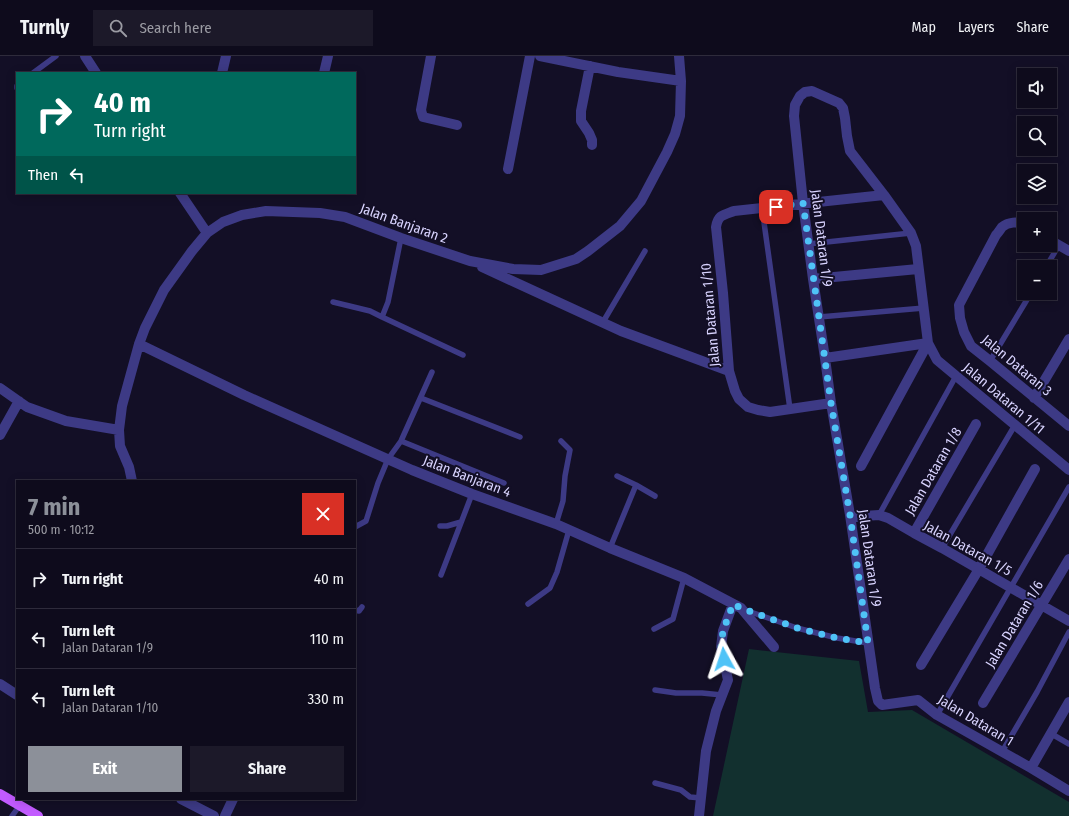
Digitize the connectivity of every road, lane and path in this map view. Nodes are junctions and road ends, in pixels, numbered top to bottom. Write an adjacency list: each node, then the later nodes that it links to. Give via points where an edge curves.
1 (56, 56): 10 (lane)
2 (85, 56): 11 (street)
3 (226, 56): 12 (street)
4 (328, 56): 13 (street)
5 (431, 56): 15 (street, via 421,110 423,117)
6 (530, 56): 17 (street)
7 (540, 56): 9 (street)
8 (679, 56): 14 (street, Jalan Banjaran 2)
9 (590, 66): 14 (street); 16 (street, via 581,121 590,133)
10 (34, 72)
11 (95, 72)
12 (222, 72)
13 (324, 72)
14 (681, 81): 30 (street, Jalan Banjaran 2, via 680,116 675,134 641,201 620,226 576,259 541,270 513,269)
15 (457, 125)
16 (592, 145)
17 (508, 169)
18 (181, 194): 24 (street)
19 (884, 195): 20 (street, Jalan Dataran 1/10); 20 (street, Jalan Dataran 1/9, via 850,151 843,108 839,103 812,91 800,96 795,105 794,116); 23 (street, Jalan Dataran 1/9)
20 (803, 203): 21 (street, Jalan Dataran 1/10); 26 (street, Jalan Dataran 1/9)
21 (762, 208): 45 (street, Jalan Dataran 1/10, via 734,211 717,220); 53 (lane)
22 (1017, 224): 44 (street, Jalan Dataran 3, via 1003,226 959,305 964,332 971,346)
23 (911, 232): 26 (lane); 31 (street, Jalan Dataran 1/9, via 916,246)
24 (207, 233): 25 (street, Jalan Banjaran 2, via 223,222 242,215 266,211 320,213 345,217); 41 (street, Jalan Banjaran 2, via 164,290)
25 (401, 238): 30 (street, Jalan Banjaran 2); 36 (lane, via 388,302)
26 (808, 244): 32 (street, Jalan Dataran 1/9)
27 (1057, 245): 29 (street)
28 (645, 251): 38 (lane)
29 (1069, 251)
30 (470, 261): 38 (street)
31 (918, 269): 32 (street); 35 (street, Jalan Dataran 1/9)
32 (813, 279): 37 (street, Jalan Dataran 1/9)
33 (1027, 300): 44 (lane)
34 (333, 302): 36 (lane)
35 (924, 308): 37 (lane); 40 (street, Jalan Dataran 1/9)
36 (382, 317): 42 (lane)
37 (819, 317): 43 (street, Jalan Dataran 1/9)
38 (603, 322): 45 (street)
39 (1069, 339): 50 (street)
40 (928, 343): 43 (street); 47 (street, Jalan Dataran 1/11, via 937,360); 63 (street)
41 (139, 344): 57 (street, Jalan Banjaran 2); 62 (street, Jalan Banjaran 4, via 251,398)
42 (463, 355)
43 (825, 358): 52 (street, Jalan Dataran 1/9)
44 (990, 361): 50 (street, Jalan Dataran 3)
45 (729, 371): 53 (street, Jalan Dataran 1/10, via 739,400 748,406 770,412)
46 (432, 372): 49 (lane)
47 (956, 376): 55 (street, Jalan Dataran 1/11); 74 (lane)
48 (0, 388): 51 (street)
49 (421, 398): 59 (lane); 60 (lane)
50 (1034, 398): 56 (street, Jalan Dataran 3)
51 (19, 401): 57 (street, via 27,407 66,421); 58 (street)
52 (831, 403): 53 (street, Jalan Dataran 1/10); 73 (street, Jalan Dataran 1/9)
53 (790, 409)
54 (976, 424): 80 (street, Jalan Dataran 1/8)
55 (1015, 425): 65 (street, Jalan Dataran 1/11); 82 (lane)
56 (1069, 426)
57 (118, 430): 67 (street, Jalan Banjaran 2, via 120,446)
58 (0, 435)
59 (520, 437)
60 (401, 441): 62 (lane); 68 (lane)
61 (561, 441): 76 (lane, via 570,450 564,476 563,501)
62 (388, 459): 71 (street, Jalan Banjaran 4); 77 (lane, via 366,521)
63 (861, 466)
64 (1035, 469): 84 (street)
65 (1069, 470)
66 (617, 476): 69 (lane)
67 (132, 480)
68 (504, 483)
69 (636, 485): 72 (lane); 81 (lane)
70 (1069, 487): 87 (lane)
71 (472, 494): 75 (lane); 76 (street, Jalan Banjaran 4)
72 (655, 496)
73 (850, 515): 74 (street, Jalan Dataran 1/5); 96 (street, Jalan Dataran 1/9)
74 (879, 515): 80 (street, Jalan Dataran 1/5)
75 (461, 522): 78 (lane); 85 (lane)
76 (556, 524): 79 (street, Jalan Banjaran 4)
77 (356, 526)
78 (440, 526)
79 (569, 530): 81 (street, Jalan Banjaran 4); 88 (lane, via 550,588)
80 (914, 533): 82 (street, Jalan Dataran 1/5)
81 (610, 548): 86 (street, Jalan Banjaran 4)
82 (942, 548): 84 (street, Jalan Dataran 1/5)
83 (1069, 559): 89 (street, Jalan Dataran 1/6)
84 (979, 569): 87 (street, Jalan Dataran 1/5); 98 (street)
85 (441, 575)
86 (684, 578): 91 (street, Jalan Banjaran 4); 94 (lane, via 673,619)
87 (1011, 588): 89 (street, Jalan Dataran 1/5); 106 (lane)
88 (528, 604)
89 (1042, 605): 93 (street, Jalan Dataran 1/5); 104 (street, Jalan Dataran 1/6)
90 (362, 606): 92 (lane, via 359,611)
91 (737, 606): 96 (lane, via 797,628); 97 (street, Jalan Banjaran 4); 103 (street, via 723,631 721,647 728,680)
92 (356, 610)
93 (1069, 621)
94 (654, 629)
95 (1069, 632): 109 (lane)
96 (868, 643): 100 (street, Jalan Dataran 1/9)
97 (774, 646)
98 (921, 665)
99 (0, 684): 102 (street)
100 (874, 688): 106 (street, Jalan Dataran 1, via 882,705 918,700)
101 (655, 690): 103 (lane)
102 (16, 694)
103 (722, 695): 114 (street, via 706,751)
104 (983, 703)
105 (1069, 703): 107 (street)
106 (937, 715): 109 (street, Jalan Dataran 1)
107 (1050, 733): 108 (lane); 110 (street)
108 (1069, 744)
109 (1002, 752): 110 (street, Jalan Dataran 1)
110 (1031, 768): 112 (street, Jalan Dataran 1)
111 (654, 783): 114 (lane, via 681,790 690,797)
112 (1069, 791)
113 (0, 794): 117 (main road)
114 (701, 798): 122 (street)
115 (182, 800): 120 (street)
116 (233, 800): 121 (street)
117 (20, 805): 118 (lane); 119 (main road)
118 (12, 816)
119 (38, 816)
120 (214, 816)
121 (225, 816)
122 (699, 816)

